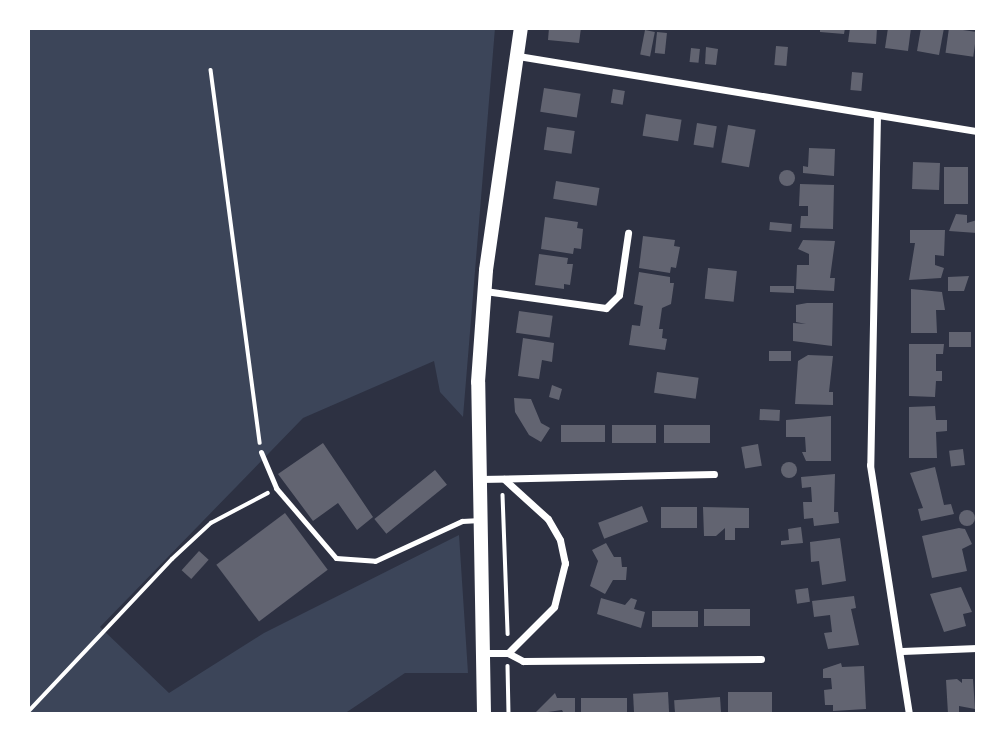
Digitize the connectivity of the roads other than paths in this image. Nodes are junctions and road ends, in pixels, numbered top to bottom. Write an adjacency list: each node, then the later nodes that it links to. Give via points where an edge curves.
1 (521, 28): 2 (main road)
2 (517, 56): 3 (street); 6 (main road)
3 (877, 116): 4 (street); 13 (street, via 870,465)
4 (977, 131)
5 (628, 233): 6 (street, via 619,295 606,308)
6 (484, 291): 10 (main road, via 478,382)
7 (261, 452): 11 (lane, via 276,488 336,558 375,561 461,521)
8 (714, 474): 9 (street)
9 (503, 479): 10 (street); 15 (street, via 548,519 560,540 565,563 554,607)
10 (480, 480): 11 (main road)
11 (482, 520): 14 (main road)
12 (977, 648): 13 (street)
13 (902, 651): 18 (street)
14 (484, 653): 15 (street); 17 (main road)
15 (508, 653): 16 (street, via 523,661)
16 (761, 659)
17 (484, 714)
18 (909, 714)

